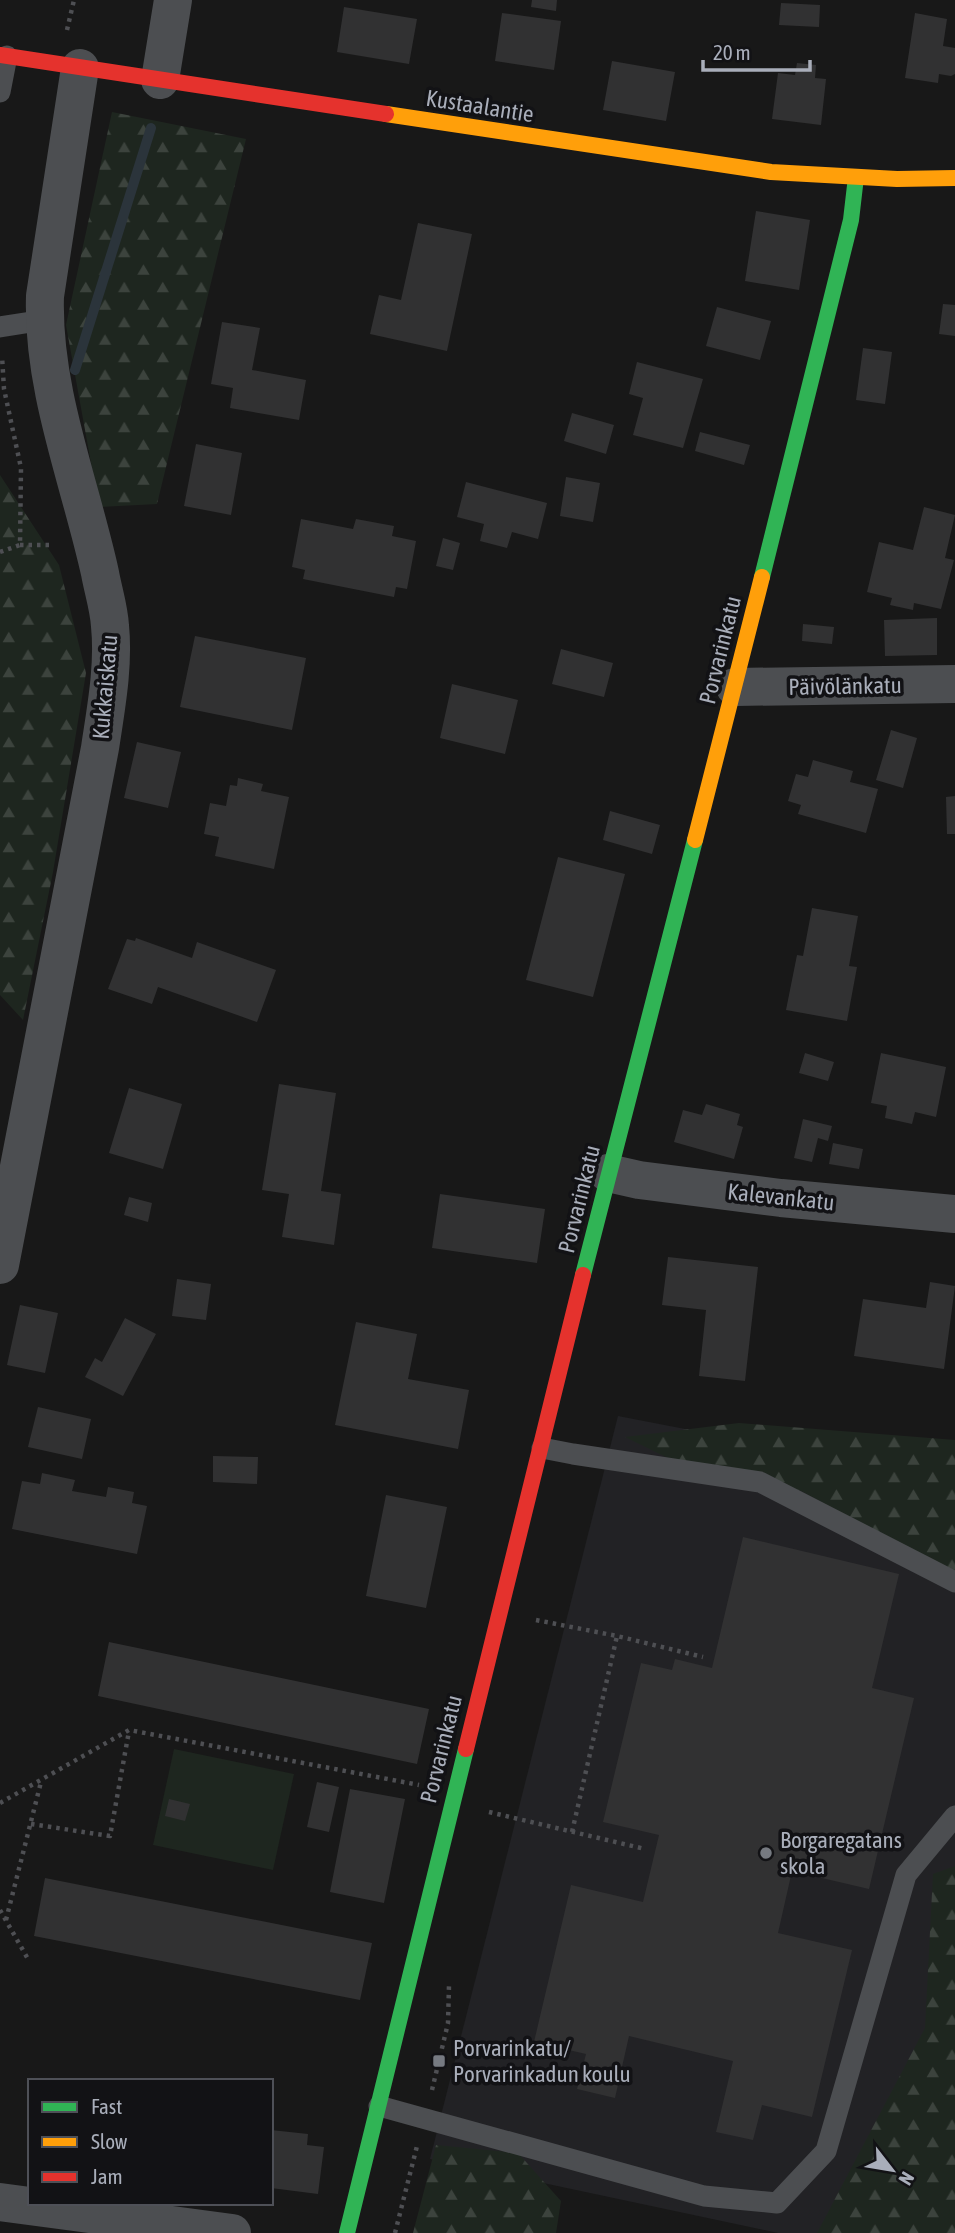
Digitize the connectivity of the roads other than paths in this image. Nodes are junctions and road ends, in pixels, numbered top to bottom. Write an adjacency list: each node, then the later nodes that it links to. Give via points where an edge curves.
1 (173, 0): 4 (street)
2 (73, 51): 3 (street, Kustaalantie); 4 (street, Kustaalantie); 8 (street, Kukkaiskatu)
3 (3, 55): 5 (lane)
4 (160, 80): 6 (street, Kustaalantie, via 646,155 794,175)
5 (0, 92)
6 (856, 177): 7 (street, Kustaalantie); 11 (street, Porvarinkatu, via 848,231)
7 (955, 178)
8 (44, 320): 9 (lane); 14 (street, Kukkaiskatu, via 56,401 110,626 110,681)
9 (0, 327)
10 (955, 684): 11 (street, Päivölänkatu)
11 (735, 687): 12 (street, Porvarinkatu)
12 (608, 1173): 13 (street, Kalevankatu, via 781,1198); 15 (street, Porvarinkatu)
13 (955, 1214)
14 (0, 1265)
15 (542, 1448): 16 (lane, via 760,1482); 18 (street, Porvarinkatu)
16 (955, 1582)
17 (955, 1816): 18 (lane, via 906,1875 826,2151 777,2203 704,2196)
18 (379, 2106): 21 (street, Porvarinkatu)
19 (0, 2202): 20 (street)
20 (232, 2233)
21 (346, 2233)

